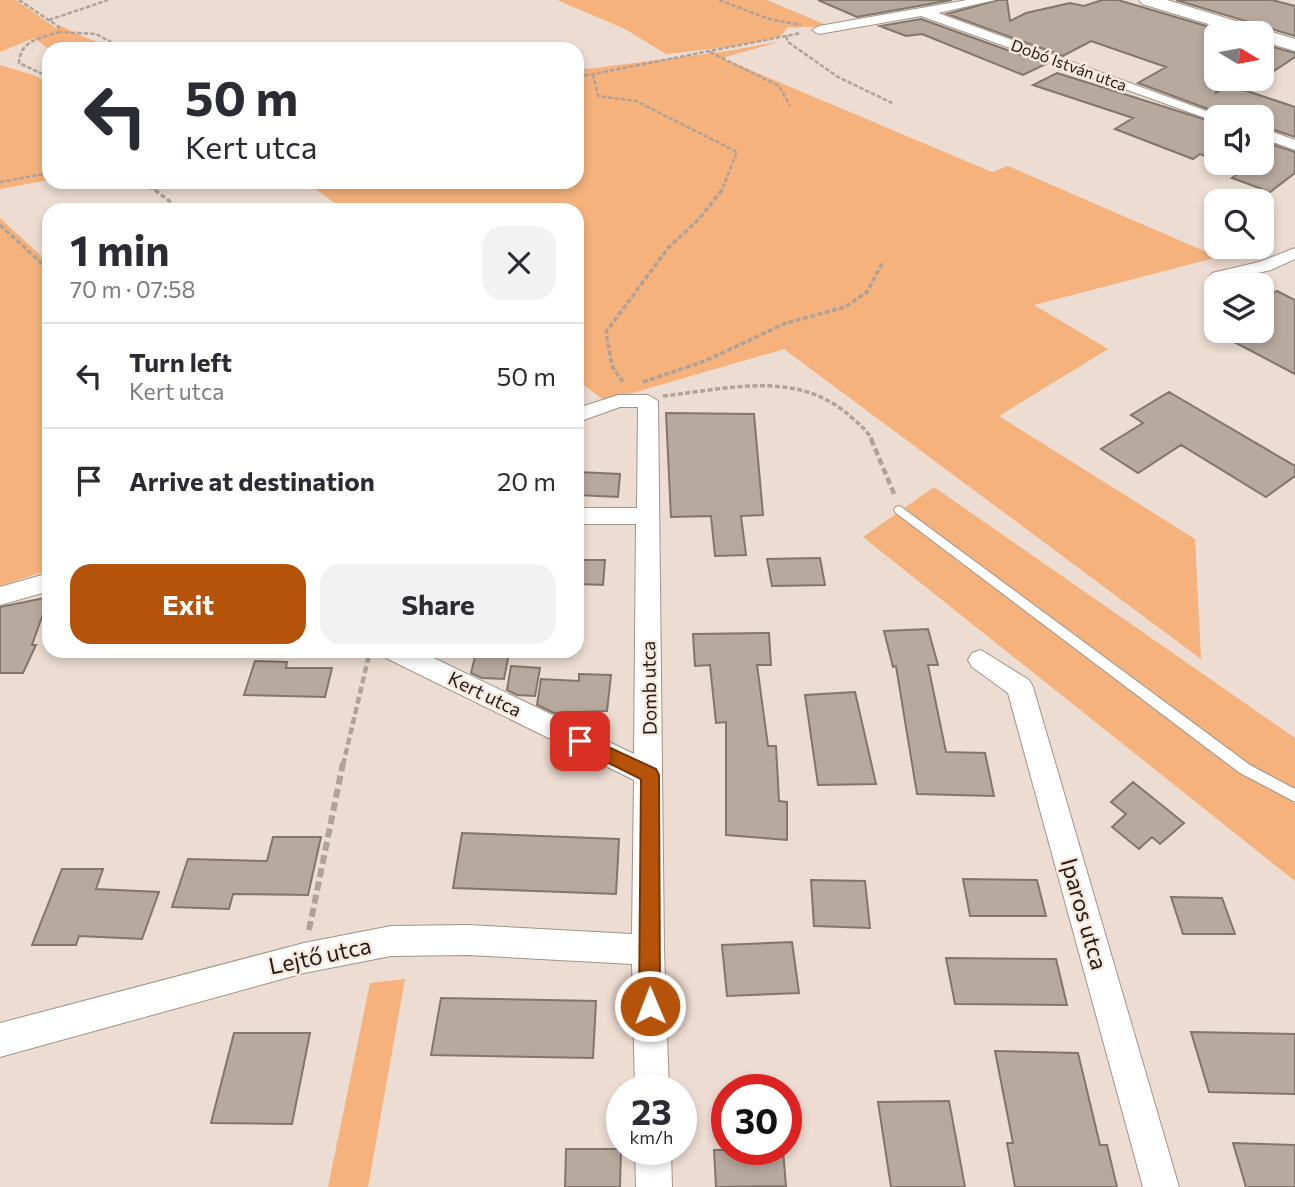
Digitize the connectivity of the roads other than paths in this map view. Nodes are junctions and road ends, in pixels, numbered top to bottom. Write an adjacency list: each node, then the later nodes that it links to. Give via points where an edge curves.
1 (989, 0): 4 (street)
2 (1148, 0): 5 (street)
3 (890, 5): 4 (street, Dobó István utca)
4 (917, 12): 6 (street); 9 (street, Dobó István utca)
5 (1217, 21)
6 (812, 28)
7 (1274, 38): 8 (street)
8 (1295, 45)
9 (1204, 113)
10 (1274, 138): 11 (street)
11 (1295, 145)
12 (1295, 253): 13 (street)
13 (1235, 273)
14 (584, 413): 17 (street, Domb utca, via 640,395)
15 (900, 510): 23 (lane, via 1245,769)
16 (584, 516): 17 (street)
17 (647, 516): 22 (street, Domb utca)
18 (42, 584): 19 (street)
19 (0, 596)
20 (409, 658): 22 (street, Kert utca)
21 (981, 660): 29 (street, Iparos utca, via 1020,687)
22 (650, 775): 24 (street, Domb utca)
23 (1295, 796)
24 (648, 950): 25 (street, Lejtő utca, via 468,940 391,941 303,958); 26 (street, Domb utca)
25 (0, 1040)
26 (652, 1074)
27 (653, 1165): 28 (street)
28 (654, 1187)
29 (1161, 1187)

